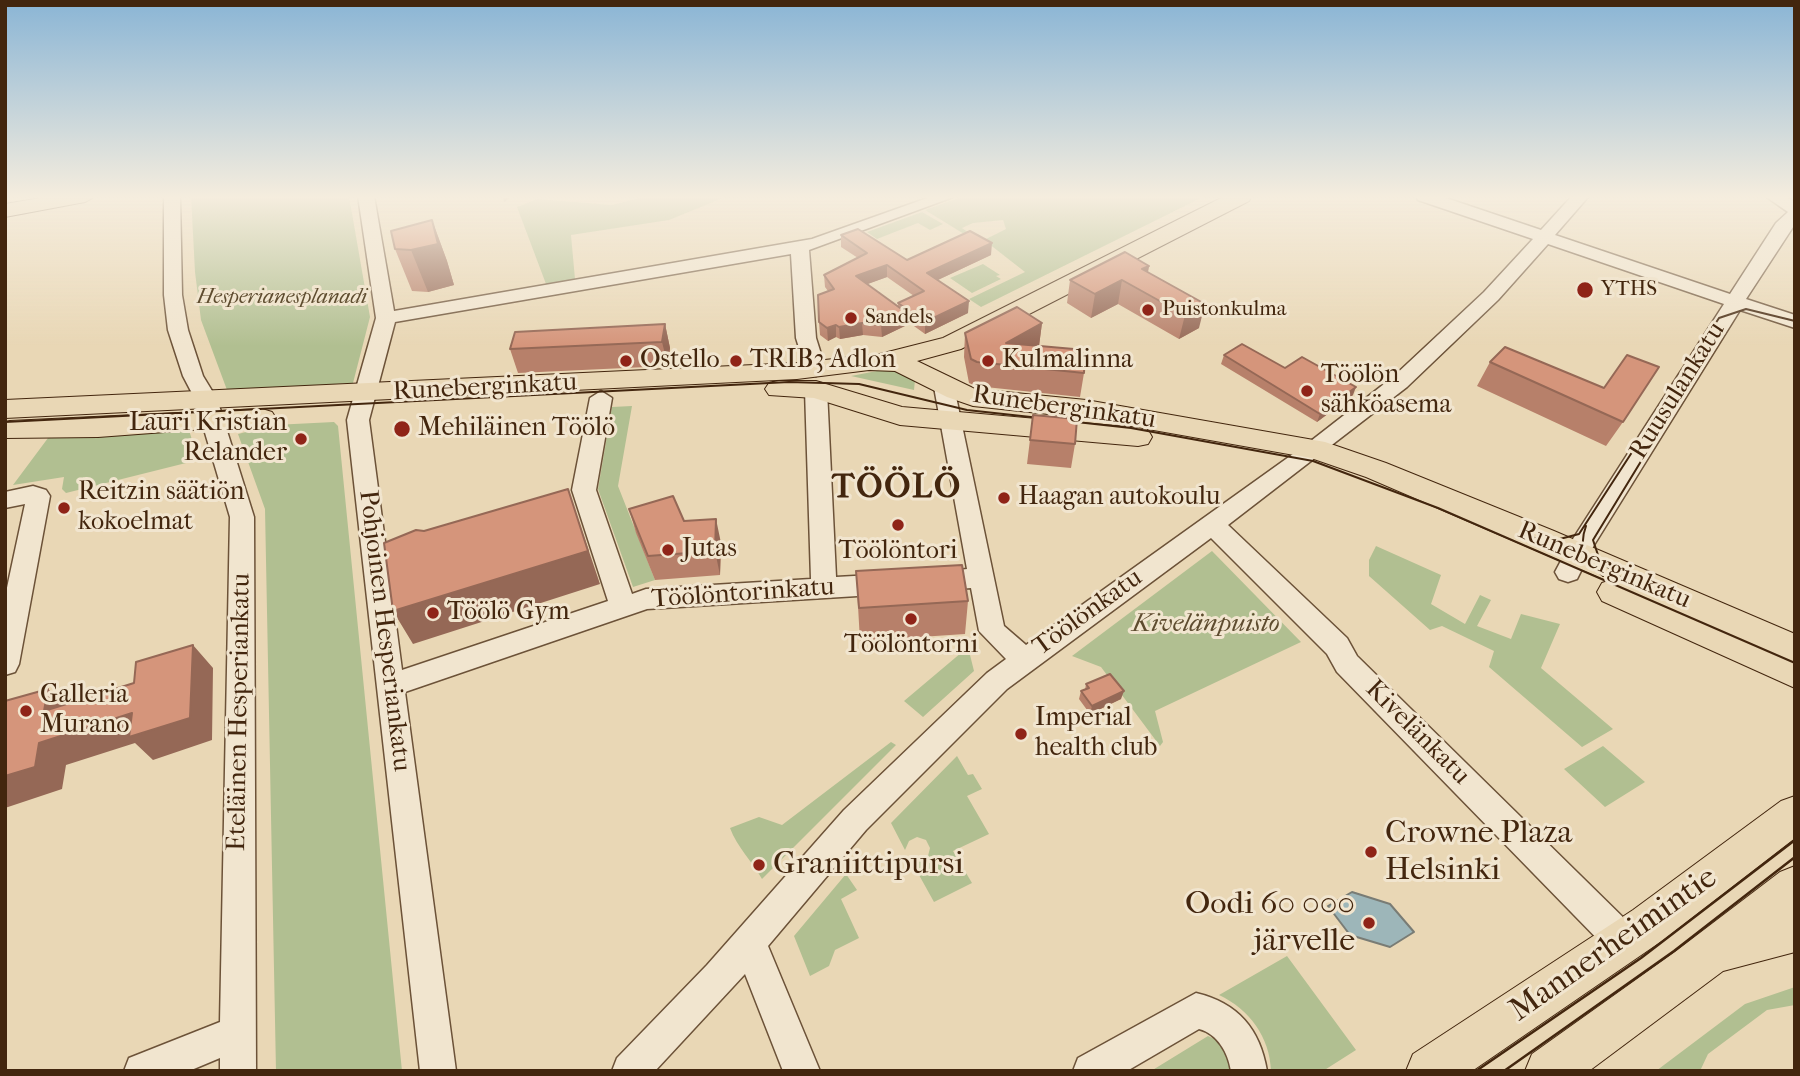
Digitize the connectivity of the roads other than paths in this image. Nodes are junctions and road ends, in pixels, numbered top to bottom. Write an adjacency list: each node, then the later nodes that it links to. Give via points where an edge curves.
1 (173, 246): 17 (street, Eteläinen Hesperiankatu, via 178,330)
2 (374, 246): 10 (street, Pohjoinen Hesperiankatu)
3 (804, 246): 8 (street)
4 (1143, 246): 12 (main road)
5 (1536, 246): 23 (street, Töölönkatu, via 1410,373)
6 (1574, 246): 9 (street)
7 (1770, 246): 9 (street, Ruusulankatu)
8 (800, 247): 10 (street); 14 (street, via 806,338)
9 (1735, 302): 11 (street); 26 (street, Ruusulankatu)
10 (386, 318): 18 (street, Pohjoinen Hesperiankatu)
11 (1795, 323)
12 (952, 344): 13 (main road); 15 (main road)
13 (882, 361): 14 (main road, Runeberginkatu); 15 (main road, Runeberginkatu, via 910,367)
14 (816, 380): 16 (main road, Runeberginkatu, via 789,388); 18 (main road, Runeberginkatu); 20 (main road, Runeberginkatu); 28 (street)
15 (939, 383): 20 (main road, via 918,399); 21 (street); 23 (main road, Runeberginkatu, via 973,397 1086,409)
16 (601, 398): 18 (main road, Runeberginkatu); 29 (street, via 583,490)
17 (203, 399): 18 (main road, Runeberginkatu); 19 (main road, Runeberginkatu); 22 (main road, Runeberginkatu); 41 (street, Eteläinen Hesperiankatu, via 242,517)
18 (363, 403): 34 (street, Pohjoinen Hesperiankatu, via 359,429)
19 (5, 410)
20 (884, 410): 21 (main road, Runeberginkatu)
21 (951, 421): 23 (main road, Runeberginkatu, via 1114,433); 27 (street)
22 (5, 430)
23 (1305, 456): 25 (street, Töölönkatu); 26 (main road, Runeberginkatu, via 1402,501)
24 (5, 500): 32 (street, via 38,496)
25 (1211, 523): 31 (street, Töölönkatu); 39 (street, Kivelänkatu)
26 (1572, 563): 30 (main road, Runeberginkatu); 33 (main road, Runeberginkatu)
27 (982, 578): 28 (street, Töölöntorinkatu); 31 (street, via 992,631)
28 (824, 588): 29 (street, Töölöntorinkatu, via 646,598)
29 (623, 606): 34 (street, Töölöntorinkatu)
30 (1795, 649)
31 (1024, 659): 38 (street, Töölönkatu, via 855,820)
32 (5, 664)
33 (1795, 673)
34 (391, 685): 44 (street, Pohjoinen Hesperiankatu)
35 (1795, 814): 39 (main road, Mannerheimintie)
36 (1795, 886): 40 (main road)
37 (1795, 930): 40 (main road)
38 (749, 942): 45 (street, Töölönkatu); 46 (street)
39 (1624, 942): 49 (main road, Mannerheimintie)
40 (1711, 952): 50 (main road)
41 (237, 1032): 42 (street); 43 (street, Eteläinen Hesperiankatu)
42 (142, 1071)
43 (238, 1071)
44 (438, 1071)
45 (631, 1071)
46 (802, 1071)
47 (1091, 1071): 48 (street, via 1196,1011 1219,1018 1231,1029 1244,1049)
48 (1249, 1071)
49 (1430, 1071)
50 (1549, 1071)

